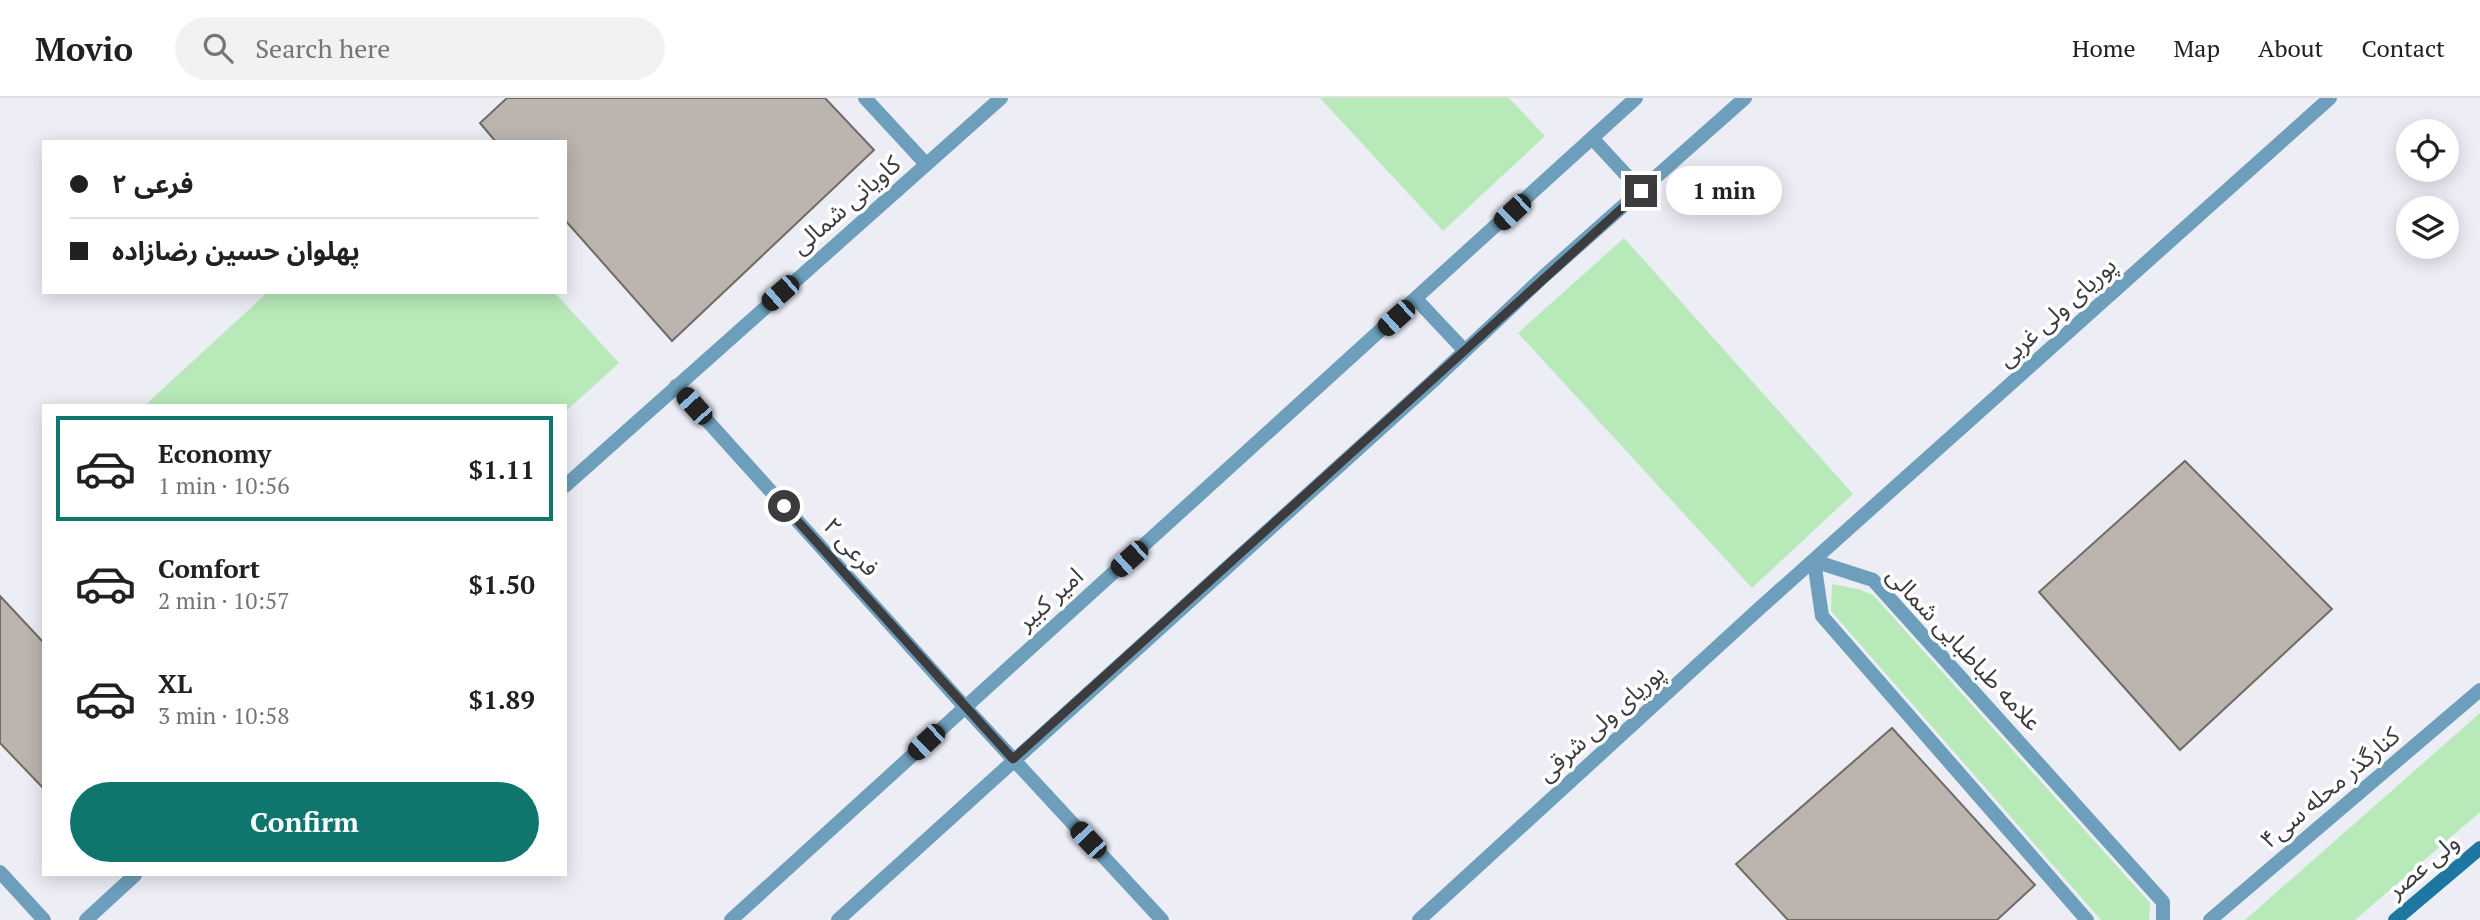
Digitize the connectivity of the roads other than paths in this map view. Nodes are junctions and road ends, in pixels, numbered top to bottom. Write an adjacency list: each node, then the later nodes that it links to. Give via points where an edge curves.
1 (865, 98): 7 (street)
2 (1001, 98): 7 (street, کاویانی شمالی)
3 (1636, 98): 6 (street, امیر کبیر)
4 (1745, 98): 8 (street)
5 (2330, 98): 13 (street, پوریای ولی غربی)
6 (1592, 138): 8 (street); 9 (street, امیر کبیر)
7 (926, 164): 11 (street, کاویانی شمالی)
8 (1641, 191): 10 (street)
9 (1416, 299): 10 (street); 15 (street, امیر کبیر)
10 (1465, 351): 16 (street)
11 (676, 386): 12 (street, کاویانی شمالی); 15 (street, فرعی ۲)
12 (567, 484)
13 (1814, 561): 25 (street, پوریای ولی شرقی); 26 (street, via 1822,616); 27 (street, علامه طباطبایی شمالی, via 1873,580 2163,902)
14 (2480, 690): 28 (street, کنارگذر محله سی۴)
15 (965, 707): 16 (street, فرعی ۲); 22 (street, امیر کبیر)
16 (1013, 759): 23 (street); 24 (street, فرعی ۲)
17 (2480, 848): 29 (main road, ولی عصر)
18 (0, 872): 20 (street)
19 (134, 876): 21 (street)
20 (44, 920)
21 (86, 920)
22 (731, 920)
23 (838, 920)
24 (1162, 920)
25 (1419, 920)
26 (2087, 920)
27 (2163, 920)
28 (2210, 920)
29 (2395, 920)

